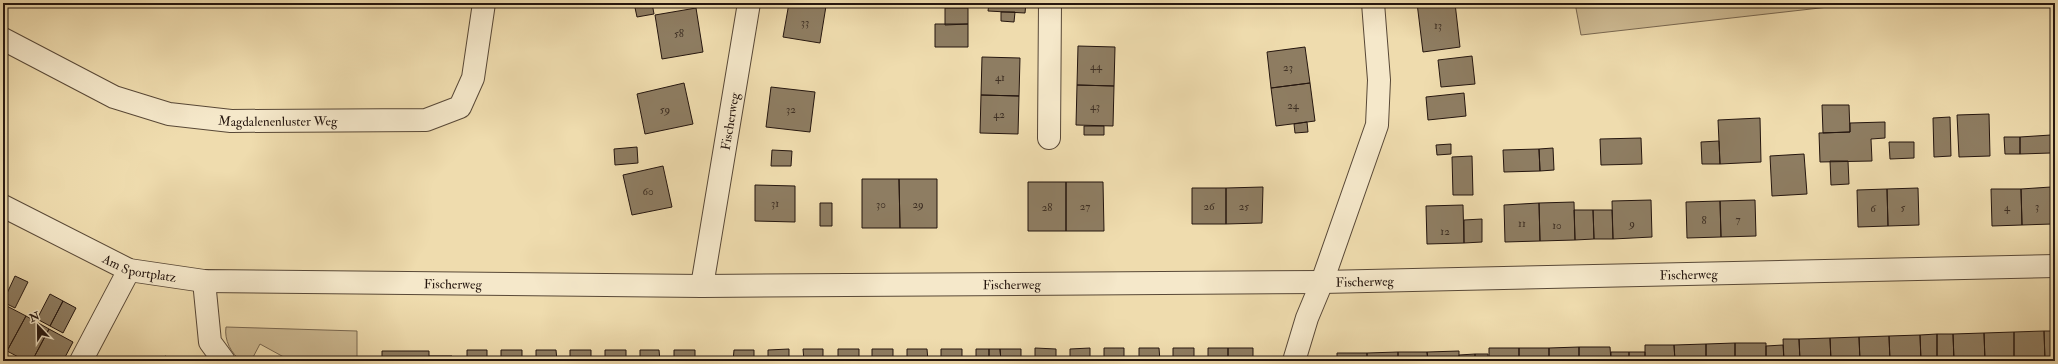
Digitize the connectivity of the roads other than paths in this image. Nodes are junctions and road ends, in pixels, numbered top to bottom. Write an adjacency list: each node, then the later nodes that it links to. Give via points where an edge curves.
1 (484, 3): 5 (street, Magdalenenluster Weg, via 474,78 460,106 426,120 231,121 169,114 114,97)
2 (749, 3): 12 (street, Fischerweg)
3 (1050, 3): 6 (street)
4 (1373, 3): 11 (street, Fischerweg, via 1379,80 1377,125)
5 (3, 39)
6 (1048, 138)
7 (5, 212): 9 (street, Am Sportplatz)
8 (2055, 266): 11 (street, Fischerweg)
9 (129, 270): 10 (street, Am Sportplatz); 13 (street)
10 (204, 281): 12 (street, Fischerweg); 14 (street, via 210,342)
11 (1322, 282): 12 (street, Fischerweg); 15 (street, via 1307,318)
12 (702, 286)
13 (81, 361)
14 (224, 361)
15 (1294, 361)

